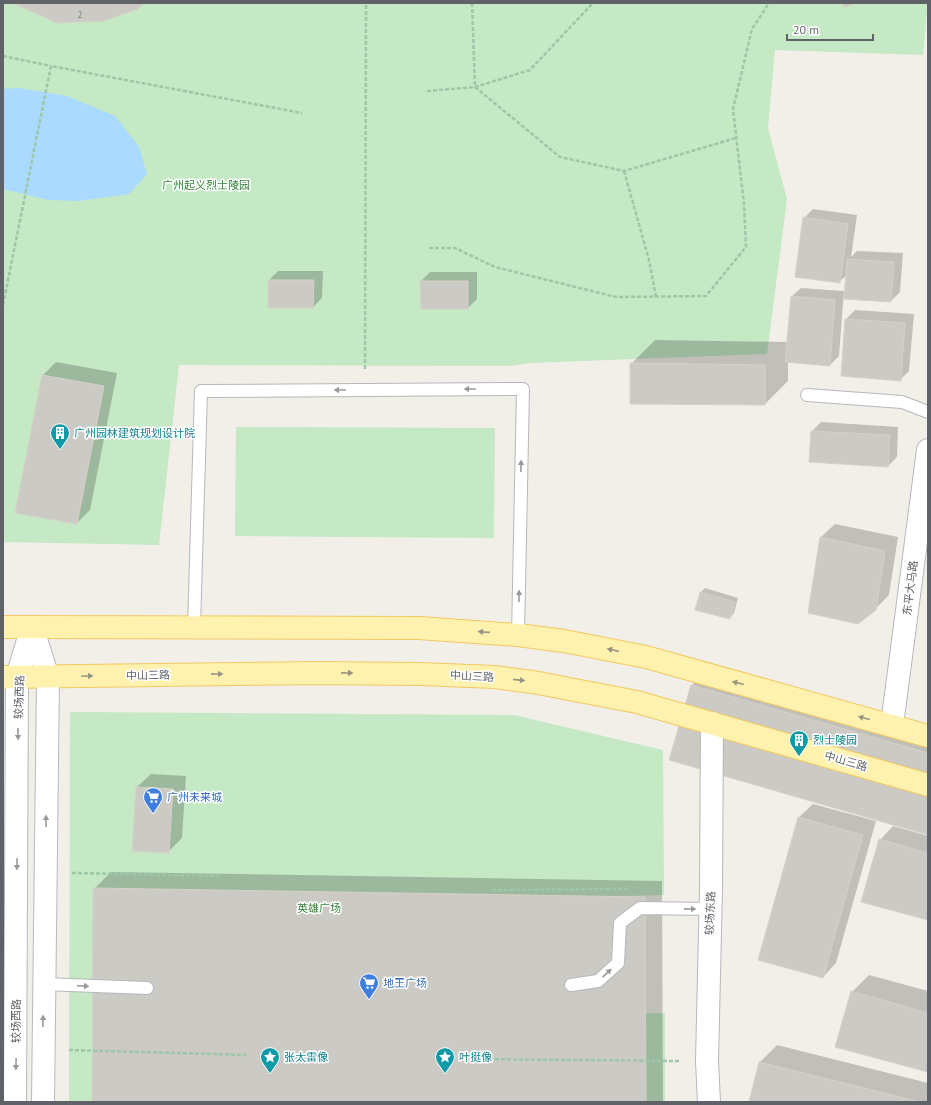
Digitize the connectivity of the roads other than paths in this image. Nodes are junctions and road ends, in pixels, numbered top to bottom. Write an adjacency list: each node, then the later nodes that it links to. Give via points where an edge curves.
1 (807, 395): 2 (lane, via 902,402)
2 (928, 412)
3 (928, 450): 11 (street, 东平大马路)
4 (3, 627): 5 (main road)
5 (32, 627): 6 (main road); 8 (street, 较场西路); 9 (street)
6 (194, 627): 7 (main road, one-way to 6, via 419,628); 7 (lane, one-way to 6, via 523,389 201,391)
7 (518, 635): 11 (main road, one-way to 7, via 646,657)
8 (10, 677): 9 (main road, 中山三路); 18 (street, 较场西路, one-way to 18)
9 (48, 677): 10 (main road, 中山三路, one-way to 10, via 318,673 494,677 570,688 637,702); 15 (street, one-way to 9)
10 (712, 723): 13 (main road, 中山三路); 14 (street, 较场东路)
11 (892, 725): 12 (main road)
12 (928, 736)
13 (928, 784)
14 (710, 909): 16 (lane, one-way to 14, via 598,982 618,963 620,923 640,908); 20 (street, 较场东路, via 707,1061)
15 (44, 984): 17 (lane, one-way to 17); 19 (street, one-way to 15)
16 (571, 985)
17 (147, 988)
18 (16, 1102)
19 (43, 1102)
20 (709, 1102)

